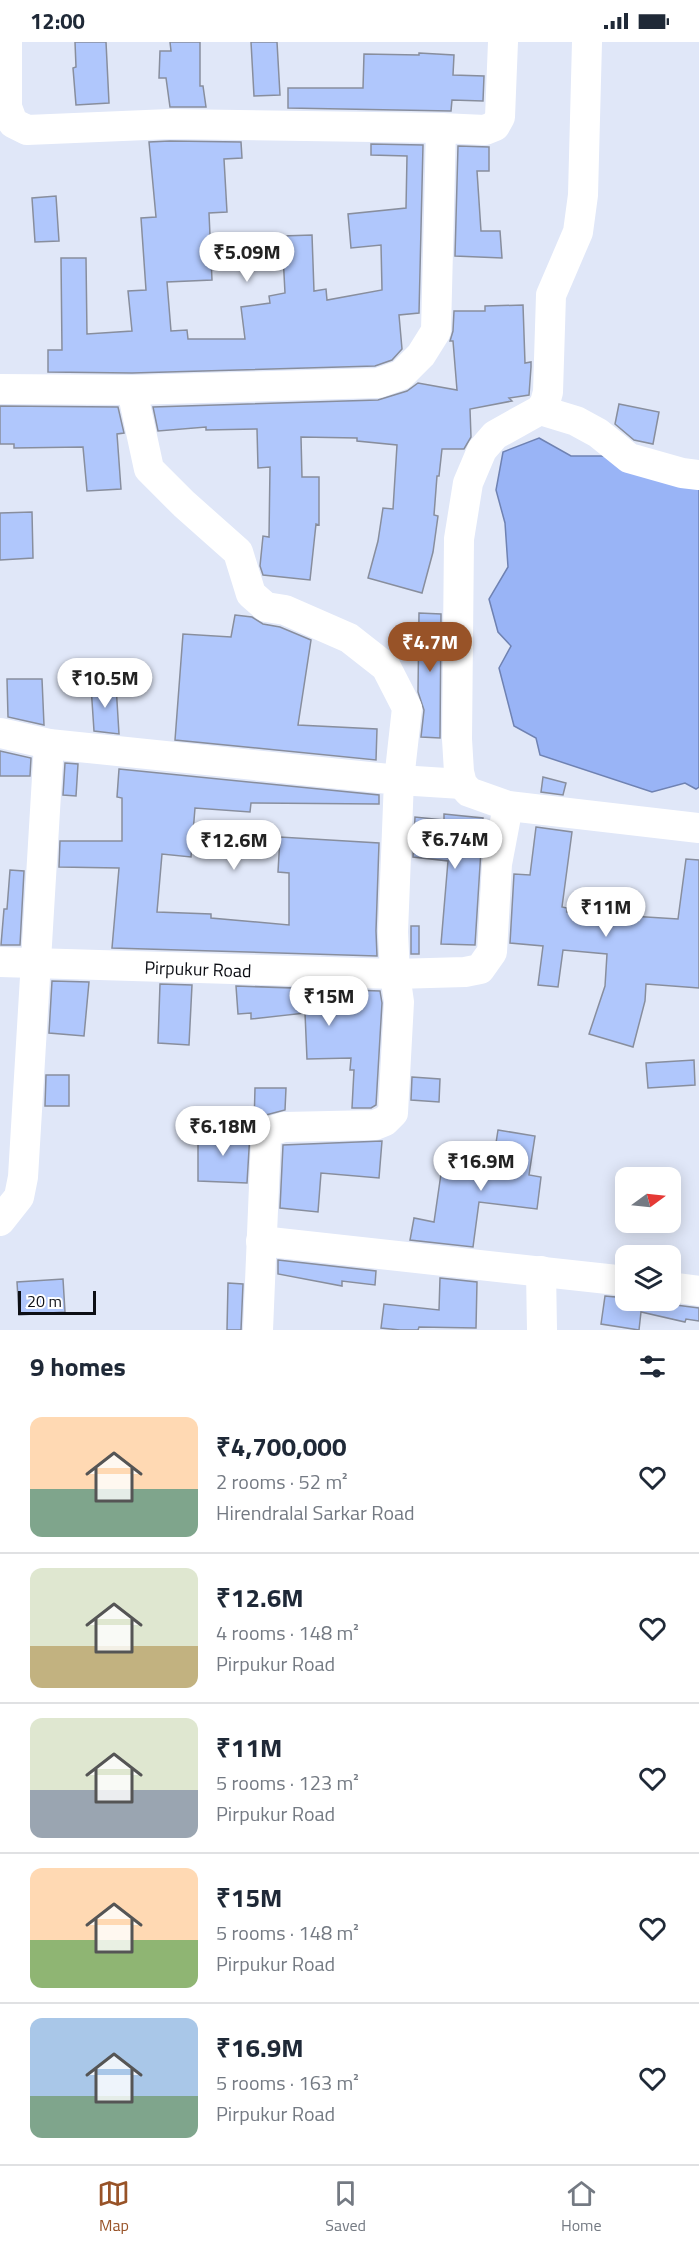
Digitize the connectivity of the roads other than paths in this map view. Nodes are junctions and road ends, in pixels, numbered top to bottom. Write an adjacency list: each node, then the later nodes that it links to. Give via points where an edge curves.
1 (7, 42): 4 (street, via 7,107 13,123 27,130 170,124)
2 (503, 42): 4 (street, via 500,117 495,126 484,130)
3 (587, 42): 7 (street, via 583,195 578,232 551,295 548,392)
4 (441, 128): 6 (street, via 436,331 422,356 401,375 378,383)
5 (0, 389): 6 (street)
6 (132, 390): 11 (street, via 149,469 238,552 251,594 266,607 285,610 349,638 386,667 407,708)
7 (540, 410): 8 (street, via 576,421 629,458); 12 (street, via 495,435 482,450 468,483 459,539 457,739)
8 (699, 475)
9 (0, 733): 10 (street)
10 (49, 744): 11 (street); 16 (street)
11 (399, 780): 12 (street); 17 (street)
12 (462, 784): 13 (street, via 469,792)
13 (508, 806): 14 (street); 17 (street, Pirpukur Road, via 497,864 492,952 480,969)
14 (699, 828)
15 (0, 962): 16 (street, Pirpukur Road)
16 (37, 964): 17 (street, Pirpukur Road); 18 (street, via 23,1177 19,1197)
17 (394, 974): 19 (street, via 399,1002 393,1113 375,1125 284,1127 272,1131 266,1138)
18 (0, 1221)
19 (261, 1241): 20 (street); 24 (street)
20 (541, 1271): 21 (street); 25 (street)
21 (615, 1280)
22 (681, 1289): 23 (street)
23 (699, 1291)
24 (258, 1330)
25 (542, 1330)

